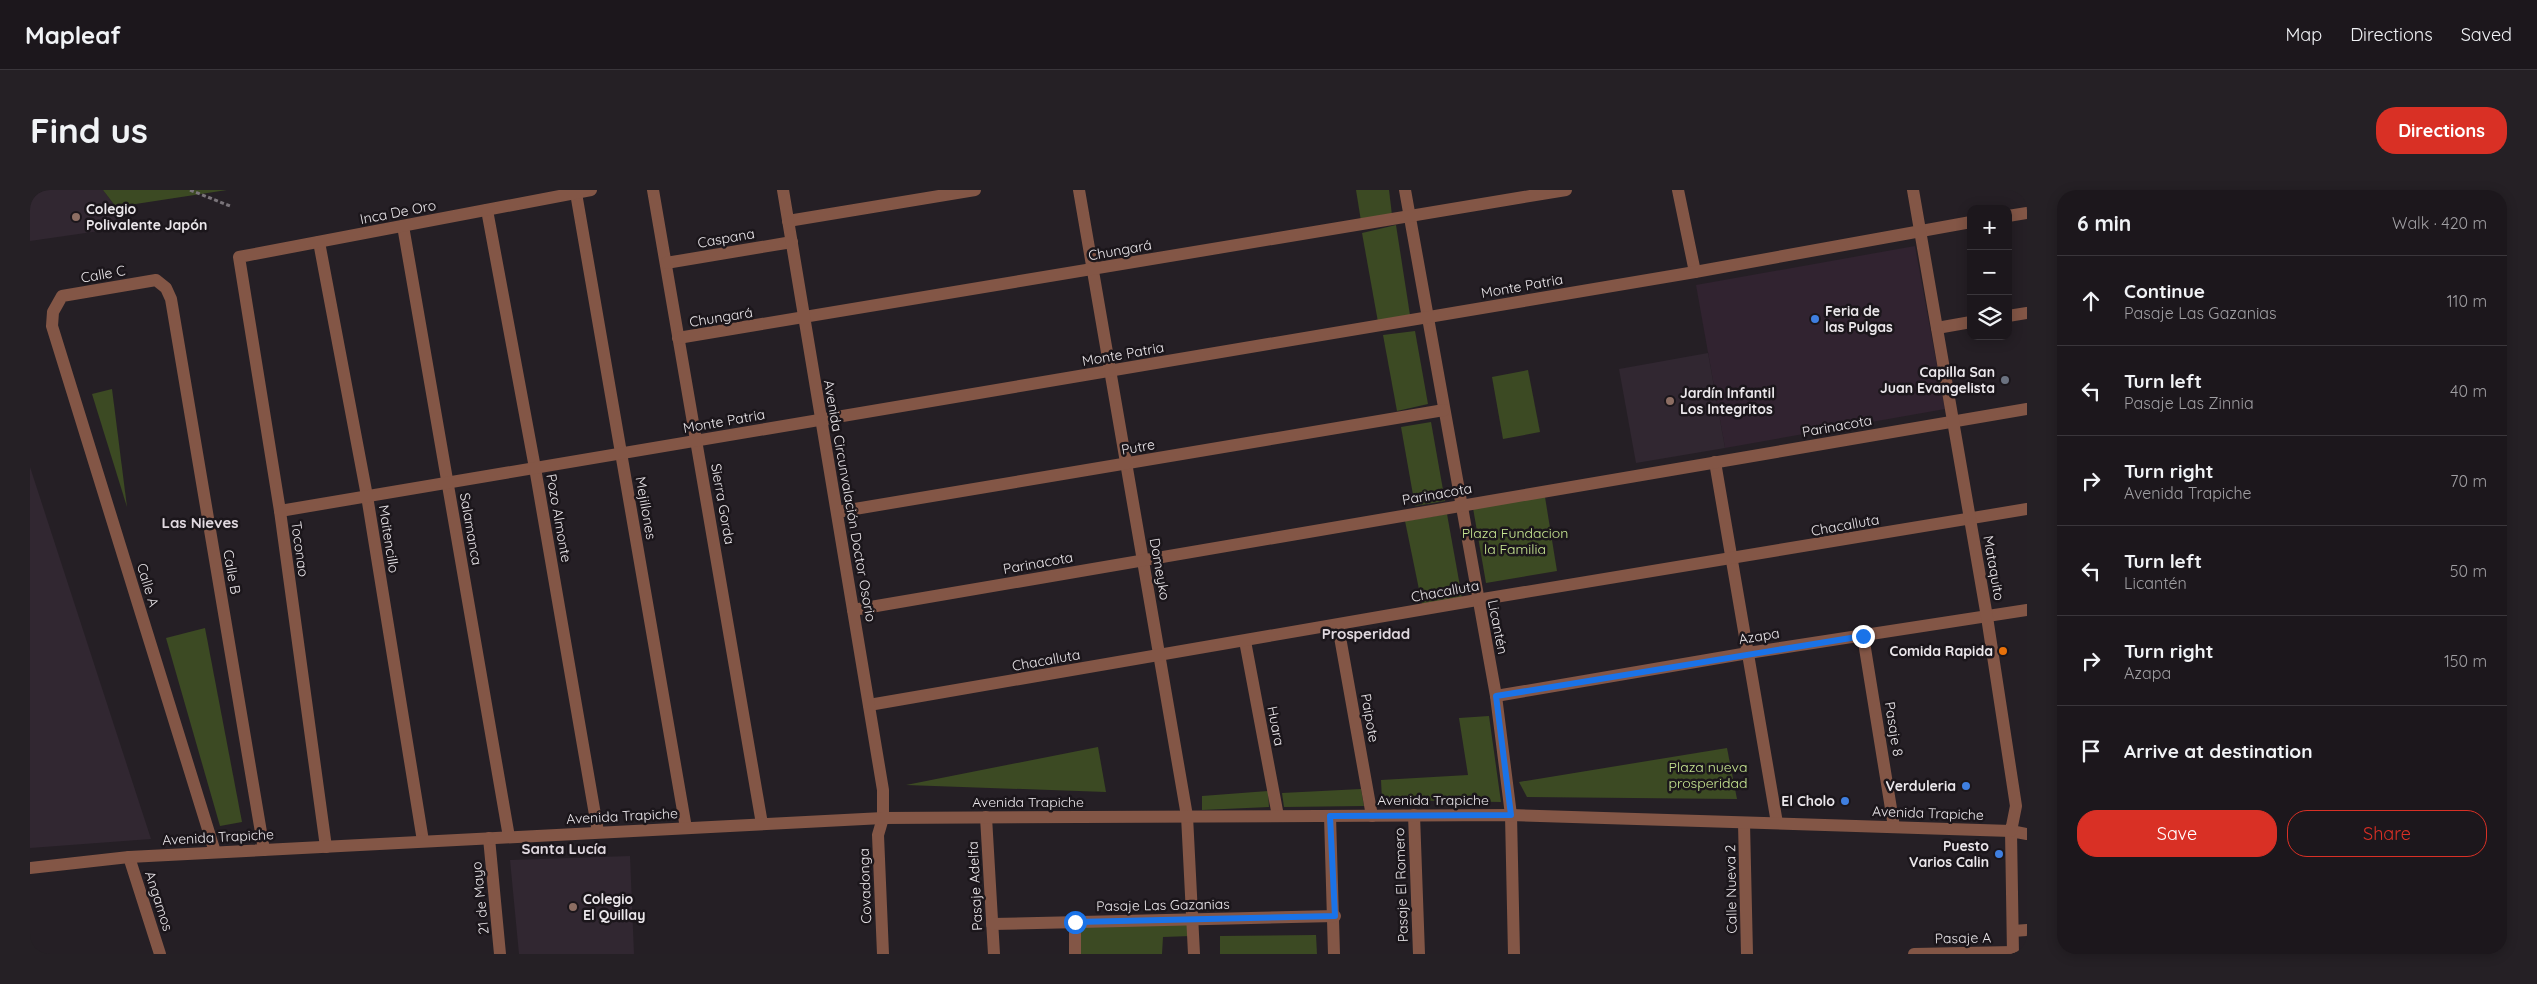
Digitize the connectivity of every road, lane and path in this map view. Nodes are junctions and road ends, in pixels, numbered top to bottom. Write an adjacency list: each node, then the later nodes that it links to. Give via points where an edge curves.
1 (190, 190): 13 (path)
2 (591, 190): 11 (street, Inca De Oro)
3 (653, 190): 25 (street, Sierra Gorda)
4 (783, 190): 18 (street, Avenida Circunvalación Doctor Osorio)
5 (975, 190): 18 (street)
6 (1079, 190): 26 (street, Domeyko)
7 (1405, 190): 17 (street, Licantén)
8 (1566, 190): 17 (street, Chungará)
9 (1678, 190): 27 (street)
10 (1914, 190): 21 (street, Mataquito)
11 (576, 193): 12 (street, Inca De Oro); 43 (street, Mejillones)
12 (545, 194): 14 (street, Inca De Oro)
13 (230, 206)
14 (486, 210): 20 (street, Inca De Oro); 46 (street, Pozo Almonte)
15 (2027, 213): 16 (street)
16 (2012, 215)
17 (1410, 216): 26 (street, Chungará); 31 (street, Licantén)
18 (788, 220): 23 (street, Avenida Circunvalación Doctor Osorio)
19 (1967, 223): 21 (street, Monte Patria)
20 (403, 226): 22 (street, Inca De Oro); 47 (street, Salamanca)
21 (1920, 230): 27 (street, Monte Patria); 35 (street, Mataquito)
22 (319, 242): 24 (street, Inca De Oro); 48 (street, Maitencillo)
23 (792, 242): 25 (street, Caspana); 32 (street, Avenida Circunvalación Doctor Osorio)
24 (239, 257): 51 (street, Toconao)
25 (666, 263): 36 (street, Sierra Gorda)
26 (1093, 270): 32 (street, Chungará); 37 (street, Domeyko)
27 (1695, 272): 31 (street, Monte Patria)
28 (171, 299): 34 (street, Calle C, via 166,288 156,280 62,296 53,312); 87 (street, Calle B)
29 (2027, 313): 30 (street)
30 (2012, 315)
31 (1427, 317): 37 (street, Monte Patria); 38 (street, Licantén)
32 (804, 319): 36 (street, Chungará); 40 (street, Avenida Circunvalación Doctor Osorio)
33 (1967, 323): 35 (street)
34 (52, 326): 88 (street, Calle A)
35 (1937, 328): 41 (street, Mataquito)
36 (678, 338): 42 (street, Sierra Gorda)
37 (1110, 371): 40 (street, Monte Patria); 45 (street, Domeyko)
38 (1444, 410): 45 (street, Putre); 49 (street, Licantén)
39 (2027, 410): 41 (street, Parinacota)
40 (821, 420): 42 (street, Monte Patria); 52 (street, Avenida Circunvalación Doctor Osorio)
41 (1953, 421): 44 (street, Parinacota); 53 (street, Mataquito)
42 (696, 441): 43 (street, Monte Patria); 76 (street, Sierra Gorda)
43 (621, 453): 46 (street, Monte Patria); 79 (street, Mejillones)
44 (1715, 462): 49 (street, Parinacota); 54 (street)
45 (1126, 464): 52 (street, Putre); 55 (street, Domeyko)
46 (535, 468): 47 (street, Monte Patria); 81 (street, Pozo Almonte)
47 (448, 482): 48 (street, Monte Patria); 83 (street, Salamanca)
48 (367, 496): 51 (street, Monte Patria); 85 (street, Maitencillo)
49 (1460, 506): 55 (street, Parinacota); 56 (street, Licantén)
50 (2027, 509): 53 (street, Chacalluta)
51 (280, 511): 86 (street, Toconao)
52 (837, 512): 57 (street, Avenida Circunvalación Doctor Osorio)
53 (1970, 519): 54 (street, Chacalluta); 59 (street, Mataquito)
54 (1732, 559): 56 (street, Chacalluta); 63 (street)
55 (1143, 560): 57 (street, Parinacota); 64 (street, Domeyko)
56 (1477, 600): 60 (street, Chacalluta); 65 (street, Licantén)
57 (853, 610): 66 (street, Avenida Circunvalación Doctor Osorio)
58 (2027, 610): 59 (street, Azapa)
59 (1987, 617): 61 (street, Azapa); 80 (street, Mataquito, via 2016,806)
60 (1338, 626): 62 (street, Chacalluta); 72 (street, Paipote)
61 (1863, 636): 63 (street, Azapa); 78 (street, Pasaje 8)
62 (1245, 641): 64 (street, Chacalluta); 70 (street, Huara)
63 (1748, 653): 65 (street, Azapa); 77 (street)
64 (1159, 656): 66 (street, Chacalluta); 69 (street, Domeyko)
65 (1496, 696): 68 (street, Licantén)
66 (869, 705): 74 (street, Avenida Circunvalación Doctor Osorio, via 883,790)
67 (1414, 815): 68 (street, Avenida Trapiche); 72 (street, Avenida Trapiche); 105 (street, Pasaje El Romero)
68 (1511, 815): 75 (street, Avenida Trapiche); 106 (street, Licantén)
69 (1187, 816): 70 (street, Avenida Trapiche); 73 (street, Avenida Trapiche); 92 (street, Domeyko)
70 (1278, 816): 71 (street, Avenida Trapiche)
71 (1330, 816): 72 (street, Avenida Trapiche); 91 (street)
72 (1372, 816)
73 (986, 817): 74 (street, Avenida Trapiche); 94 (street, Pasaje Adelfa)
74 (883, 818): 76 (street, Avenida Trapiche); 100 (street, Covadonga, via 878,835)
75 (1744, 822): 77 (street, Avenida Trapiche); 107 (street, Calle Nueva 2)
76 (762, 824): 79 (street, Avenida Trapiche)
77 (1777, 824): 78 (street, Avenida Trapiche)
78 (1894, 827): 80 (street, Avenida Trapiche)
79 (686, 828): 81 (street, Avenida Trapiche)
80 (2012, 831): 82 (street, Avenida Trapiche); 96 (street, Mataquito)
81 (598, 832): 83 (street, Avenida Trapiche)
82 (2027, 834)
83 (509, 837): 84 (street, Avenida Trapiche)
84 (489, 838): 85 (street, Avenida Trapiche); 99 (street, 21 de Mayo)
85 (423, 841): 86 (street, Avenida Trapiche)
86 (326, 847): 87 (street, Avenida Trapiche)
87 (264, 850): 88 (street, Avenida Trapiche)
88 (215, 852): 89 (street, Avenida Trapiche)
89 (129, 857): 90 (street, Avenida Trapiche); 98 (street, Angamos)
90 (30, 868)
91 (1335, 916): 92 (street, Pasaje Las Gazanias); 104 (street)
92 (1192, 919): 93 (street, Pasaje Las Gazanias); 103 (street, Domeyko)
93 (1075, 922): 94 (street, Pasaje Las Gazanias); 102 (street)
94 (992, 924): 101 (street, Pasaje Adelfa)
95 (2027, 930): 96 (street)
96 (2013, 931): 97 (street, Mataquito)
97 (2013, 953): 108 (street, Pasaje A)
98 (160, 954)
99 (500, 954)
100 (883, 954)
101 (994, 954)
102 (1075, 954)
103 (1194, 954)
104 (1334, 954)
105 (1419, 954)
106 (1514, 954)
107 (1747, 954)
108 (1914, 954)

